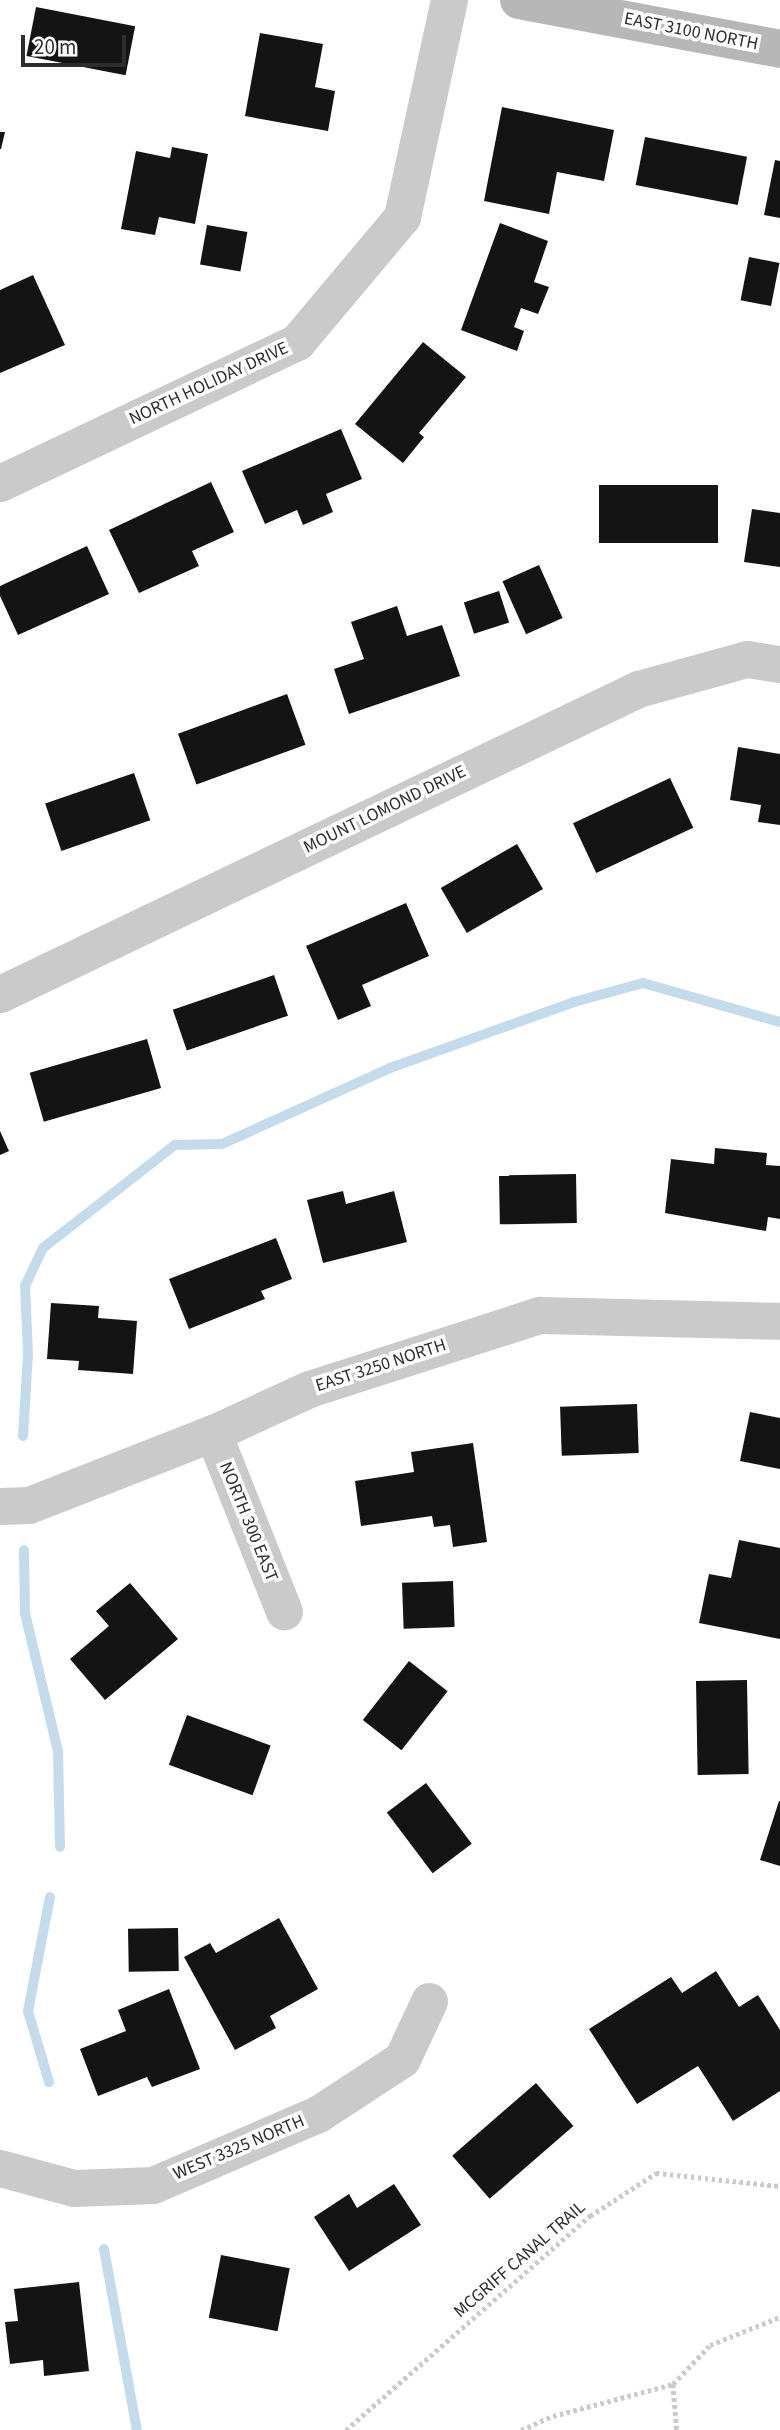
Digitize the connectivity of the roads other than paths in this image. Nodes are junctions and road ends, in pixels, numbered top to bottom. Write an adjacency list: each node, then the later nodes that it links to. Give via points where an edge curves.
1 (449, 0): 4 (street, NORTH HOLIDAY DRIVE, via 402,217 297,342)
2 (519, 0): 3 (street, EAST 3100 NORTH)
3 (780, 49)
4 (0, 482)
5 (780, 664): 6 (street, MOUNT LOMOND DRIVE, via 747,659 638,689)
6 (0, 994)
7 (780, 1321): 8 (street, EAST 3250 NORTH, via 540,1315 309,1388)
8 (213, 1433): 9 (street, EAST 3250 NORTH, via 29,1505); 10 (street, NORTH 300 EAST)
9 (0, 1506)
10 (284, 1611)
11 (429, 2001): 12 (street, WEST 3325 NORTH, via 402,2059 318,2114 153,2185 74,2188)
12 (0, 2168)

